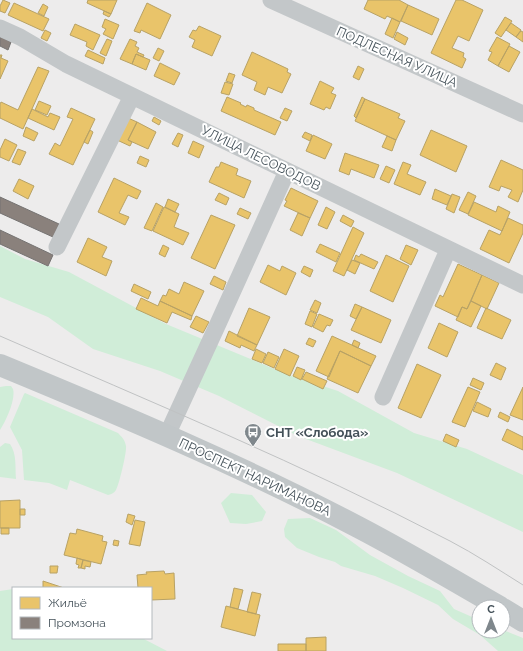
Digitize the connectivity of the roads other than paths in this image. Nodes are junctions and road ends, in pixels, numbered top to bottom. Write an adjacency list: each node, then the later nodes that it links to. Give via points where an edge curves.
1 (271, 0): 4 (street, ПОДЛЕСНАЯ УЛИЦА)
2 (0, 28): 3 (street, УЛИЦА ЛЕСОВОДОВ)
3 (132, 96): 5 (street, УЛИЦА ЛЕСОВОДОВ); 6 (street)
4 (523, 114)
5 (287, 171): 7 (street, УЛИЦА ЛЕСОВОДОВ); 11 (street)
6 (57, 247)
7 (448, 250): 8 (street, УЛИЦА ЛЕСОВОДОВ); 10 (street)
8 (523, 285)
9 (0, 365): 11 (main road, ПРОСПЕКТ НАРИМАНОВА)
10 (383, 397)
11 (167, 435): 12 (main road, ПРОСПЕКТ НАРИМАНОВА, via 359,527)
12 (486, 599)
13 (511, 613): 14 (main road)
14 (523, 620)

